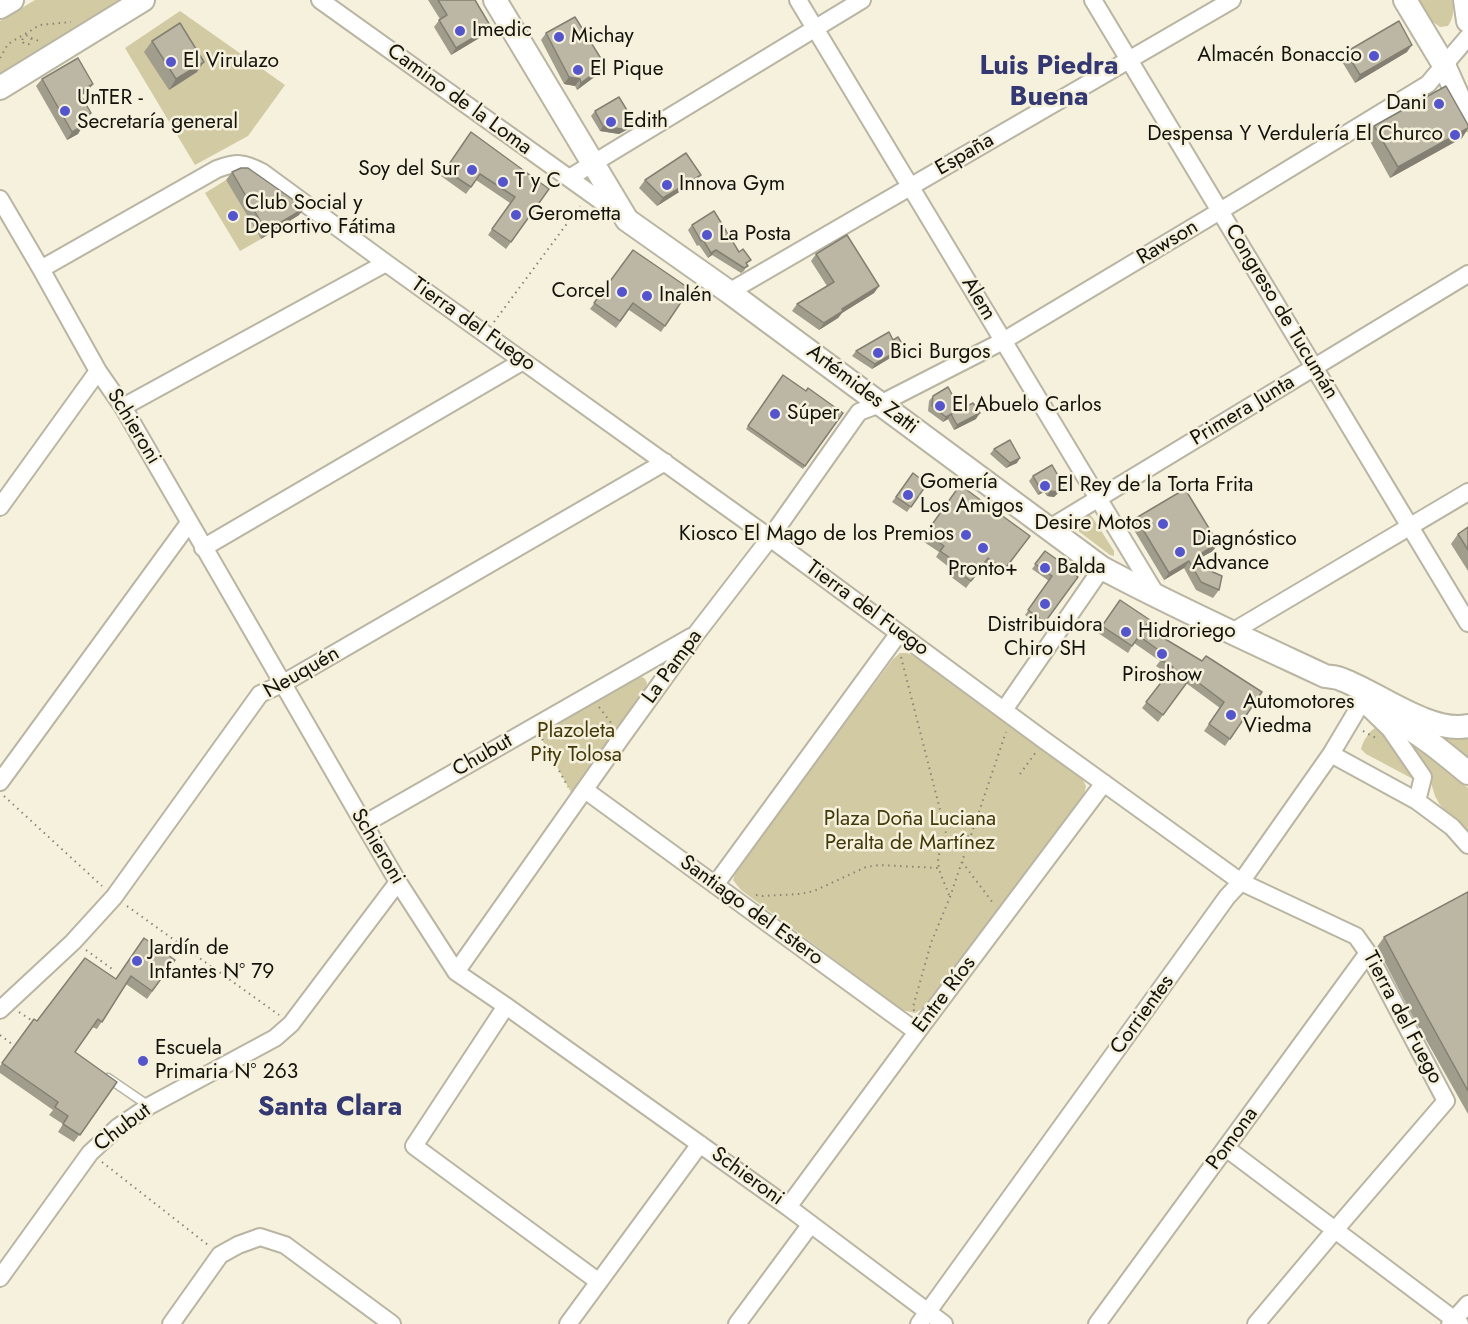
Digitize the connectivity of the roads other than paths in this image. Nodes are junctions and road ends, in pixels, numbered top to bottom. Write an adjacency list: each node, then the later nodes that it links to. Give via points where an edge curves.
1 (12, 0): 11 (main road)
2 (143, 0): 17 (main road)
3 (320, 0): 20 (street, Camino de la Loma)
4 (798, 0): 13 (street, Alem)
5 (862, 0): 13 (street)
6 (1093, 0): 15 (street, Congreso de Tucumán)
7 (1232, 0): 15 (street, España)
8 (1405, 0): 16 (main road)
9 (1465, 0): 12 (main road)
10 (499, 1): 19 (main road, Artémides Zatti)
11 (0, 7)
12 (1468, 21)
13 (815, 29): 19 (street); 21 (street, Alem)
14 (1468, 37): 16 (street, Rawson)
15 (1129, 60): 21 (street, España); 23 (street, Congreso de Tucumán)
16 (1444, 65): 18 (main road); 23 (street, Rawson, via 1428,84)
17 (0, 88)
18 (1468, 119)
19 (593, 164): 20 (street); 25 (main road, Artémides Zatti)
20 (569, 178): 25 (street, Camino de la Loma)
21 (910, 187): 30 (street, España); 31 (street, Alem)
22 (0, 199): 24 (street, Schieroni)
23 (1220, 212): 31 (street, Rawson); 33 (street, Congreso de Tucumán)
24 (11, 218): 26 (street); 28 (street, Schieroni)
25 (627, 220): 30 (main road, Artémides Zatti)
26 (0, 233)
27 (386, 263): 28 (street, Tierra del Fuego, via 262,172 248,165 232,164); 32 (street, Tierra del Fuego); 36 (street)
28 (41, 269): 34 (street, Schieroni)
29 (1468, 274): 33 (street, Primera Junta)
30 (729, 292): 35 (main road, Artémides Zatti)
31 (1003, 341): 35 (street, Rawson); 39 (street, Alem)
32 (523, 361): 37 (street, Tierra del Fuego); 45 (street)
33 (1314, 368): 39 (street, Primera Junta); 42 (street, Congreso de Tucumán)
34 (98, 371): 36 (street, Schieroni); 40 (street)
35 (880, 404): 43 (main road, Artémides Zatti); 44 (street, La Pampa, via 859,412)
36 (123, 407): 41 (street, Schieroni)
37 (665, 462): 44 (street, Tierra del Fuego); 53 (street, Neuquén)
38 (1468, 492): 42 (street)
39 (1098, 498): 43 (street, Primera Junta); 47 (street, Alem)
40 (0, 507)
41 (189, 523): 45 (street, Schieroni); 59 (street)
42 (1410, 527): 48 (street, Congreso de Tucumán); 50 (street)
43 (1048, 529): 46 (main road, Artémides Zatti)
44 (770, 538): 49 (street, Tierra del Fuego); 51 (street, La Pampa)
45 (203, 548): 53 (street, Schieroni)
46 (1102, 568): 47 (main road, Artémides Zatti); 55 (street)
47 (1158, 597): 50 (main road, Artémides Zatti)
48 (1468, 623)
49 (899, 633): 55 (street, Tierra del Fuego); 67 (street)
50 (1232, 633): 52 (main road, Artémides Zatti)
51 (696, 634): 61 (street, La Pampa); 63 (street, Chubut)
52 (1325, 676): 54 (main road, Artémides Zatti, via 1335,687); 56 (main road, Artémides Zatti, via 1342,679 1422,719)
53 (282, 684): 63 (street, Schieroni); 70 (street, Neuquén, via 260,694 114,897 73,942)
54 (1362, 702): 57 (street, Corrientes); 58 (main road, Artémides Zatti, via 1408,727); 62 (street, via 1390,729 1423,777)
55 (1008, 713): 60 (street, Tierra del Fuego)
56 (1468, 726)
57 (1331, 754): 62 (street); 66 (street, Corrientes)
58 (1468, 773)
59 (0, 782)
60 (1104, 783): 66 (street, Tierra del Fuego); 72 (street, Entre Ríos)
61 (581, 796): 67 (street, Santiago del Estero); 69 (street, La Pampa)
62 (1417, 801): 64 (street, via 1452,826)
63 (364, 824): 65 (street, Schieroni)
64 (1468, 845)
65 (398, 882): 69 (street, Schieroni); 74 (street, Chubut, via 291,1023 275,1038)
66 (1240, 882): 68 (street, Tierra del Fuego, via 1356,936); 83 (street, Corrientes)
67 (715, 885): 72 (street, Santiago del Estero)
68 (1368, 953): 76 (street, Pomona); 79 (street, Tierra del Fuego, via 1446,1101)
69 (456, 972): 71 (street, Schieroni)
70 (4, 1006)
71 (506, 1006): 75 (street, Schieroni); 81 (street, via 414,1146)
72 (917, 1032): 77 (street, Entre Ríos)
73 (99, 1072): 74 (lane)
74 (149, 1106): 80 (street, Chubut, via 90,1153)
75 (700, 1144): 77 (street, Schieroni); 81 (street)
76 (1226, 1148): 79 (street); 90 (street, Pomona)
77 (789, 1207): 78 (street, Schieroni)
78 (811, 1224): 83 (street, Schieroni); 88 (street)
79 (1335, 1230): 85 (street); 91 (street)
80 (0, 1278)
81 (599, 1282): 87 (street)
82 (1468, 1304): 85 (street)
83 (924, 1318): 89 (street, Schieroni)
84 (382, 1321): 86 (street, via 285,1245 260,1237 220,1255)
85 (1455, 1322)
86 (171, 1324)
87 (568, 1324)
88 (737, 1324)
89 (944, 1324)
90 (1097, 1324)
91 (1257, 1324)

